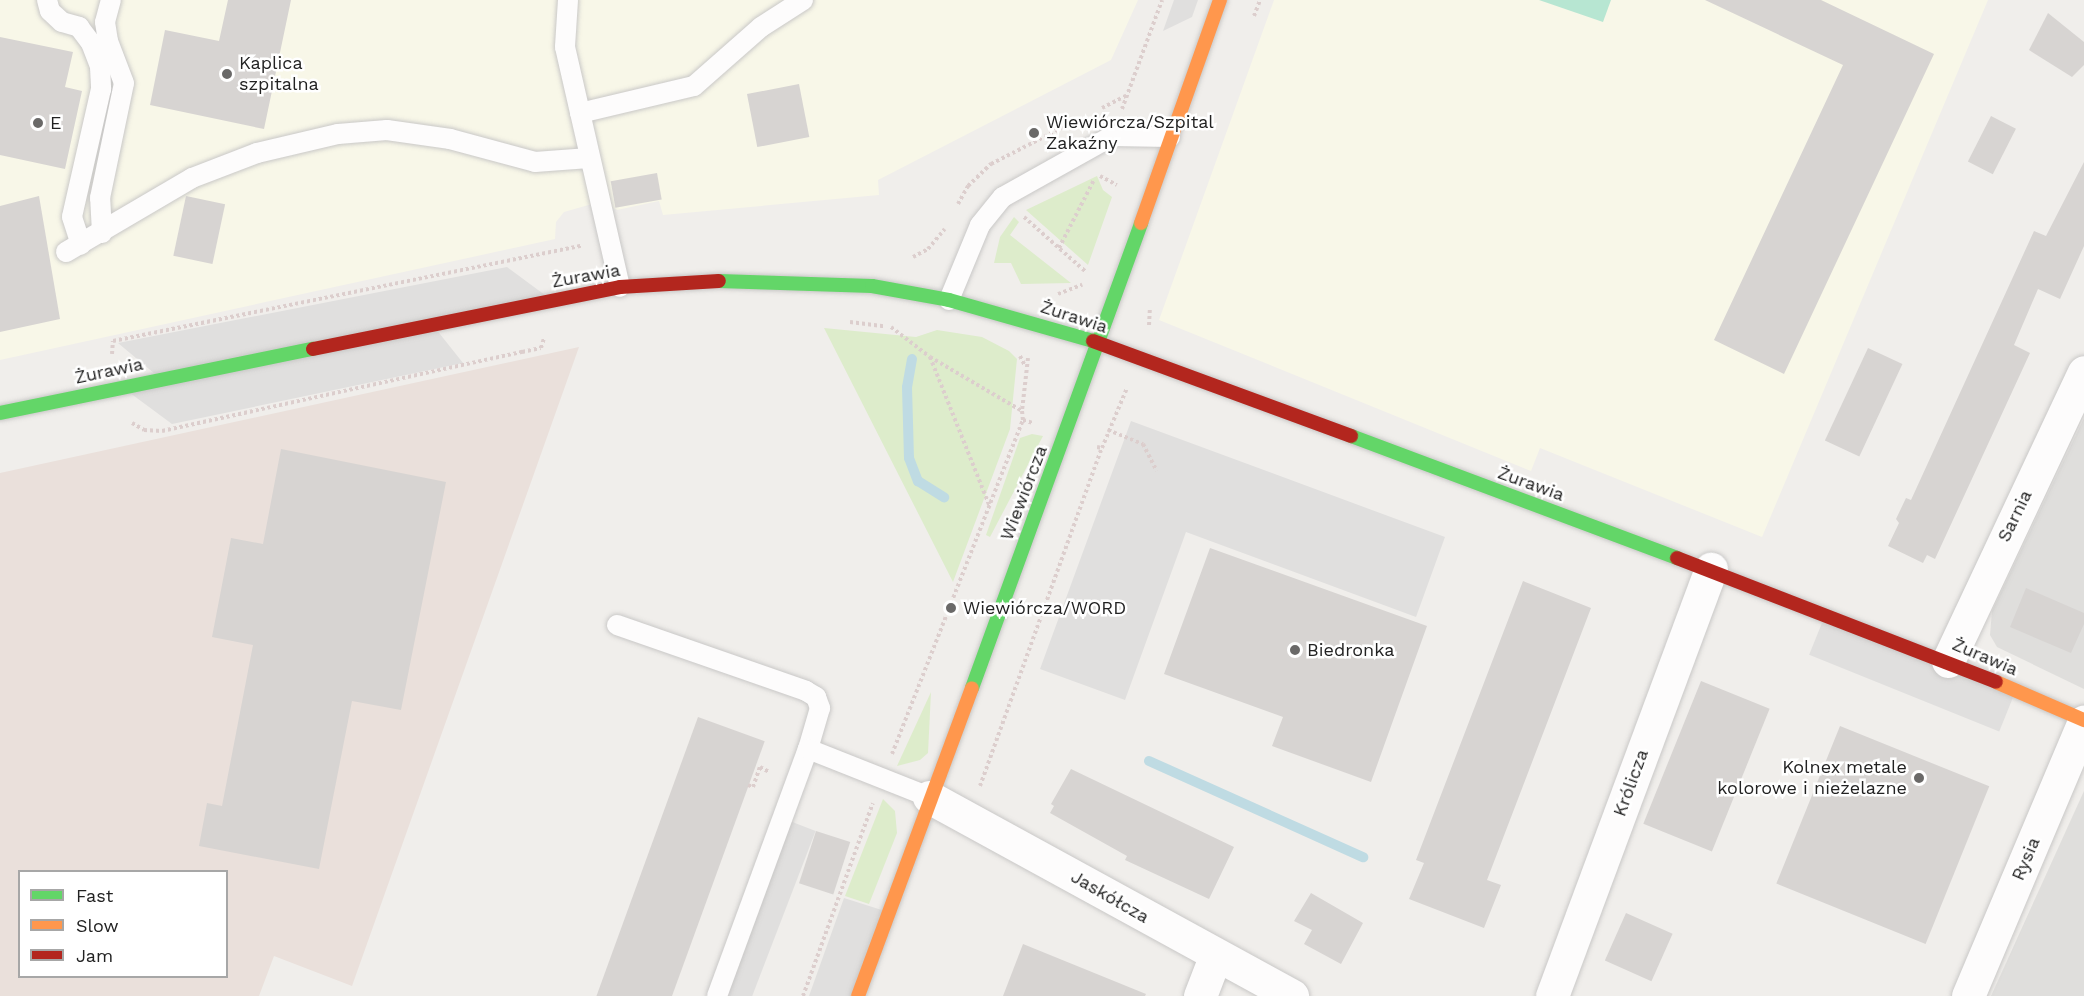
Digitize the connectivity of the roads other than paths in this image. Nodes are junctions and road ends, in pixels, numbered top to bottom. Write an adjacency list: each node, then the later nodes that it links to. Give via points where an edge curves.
1 (47, 0): 9 (lane, via 50,11 62,22 79,27 91,43 100,67 100,89 72,217 74,249)
2 (111, 0): 9 (lane, via 105,22 124,83 100,198)
3 (568, 0): 6 (lane, via 565,47)
4 (803, 0): 6 (lane, via 761,27 694,86)
5 (1220, 0): 7 (street, Wiewiórcza)
6 (580, 113): 8 (lane)
7 (1170, 137): 11 (lane, via 1113,136 1003,196 980,225); 12 (street, Wiewiórcza)
8 (589, 158): 9 (lane, via 535,162 450,140 387,130 338,134 257,153 192,178); 10 (lane)
9 (102, 233)
10 (620, 287): 11 (street, Żurawia, via 794,279 872,286); 14 (street, Żurawia)
11 (949, 300): 12 (street, Żurawia)
12 (1098, 342): 15 (street, Żurawia); 20 (street, Wiewiórcza)
13 (2084, 372): 17 (street, Sarnia)
14 (0, 413)
15 (1711, 569): 17 (street, Żurawia); 26 (street, Królicza)
16 (617, 625): 19 (lane, via 807,691 816,697 820,716)
17 (1948, 661): 18 (street, Żurawia)
18 (2084, 721): 27 (street, Rysia)
19 (808, 749): 20 (lane); 22 (lane)
20 (929, 797): 21 (street, Jaskółcza); 23 (street, Wiewiórcza)
21 (1215, 957): 24 (street); 25 (street, Jaskółcza)
22 (717, 996)
23 (858, 996)
24 (1200, 996)
25 (1292, 996)
26 (1552, 996)
27 (1968, 996)

